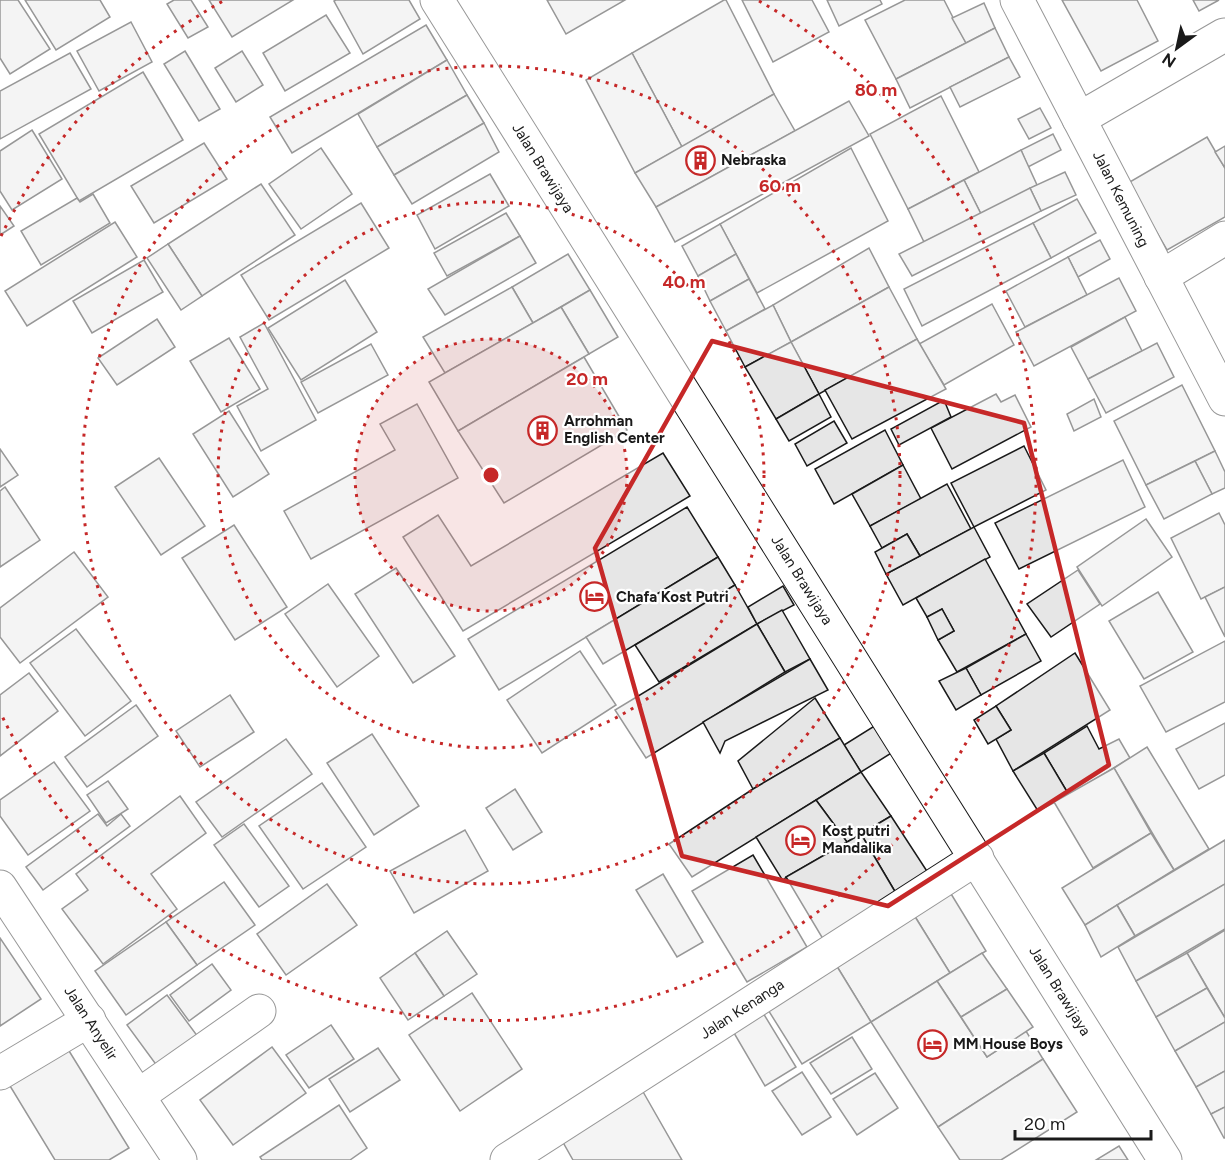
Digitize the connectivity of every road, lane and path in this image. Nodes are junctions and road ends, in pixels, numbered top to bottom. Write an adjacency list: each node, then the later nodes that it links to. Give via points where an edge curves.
1 (437, 0): 8 (street, Jalan Brawijaya)
2 (1017, 0): 4 (street, Jalan Kemuning)
3 (1224, 35): 4 (street)
4 (1079, 119): 6 (street, Jalan Kemuning)
5 (1225, 237): 6 (street)
6 (1161, 277): 7 (street, Jalan Kemuning)
7 (1225, 399)
8 (977, 858): 15 (street, Jalan Kenanga); 16 (street, Jalan Brawijaya)
9 (0, 887): 11 (street, Jalan Anyelir)
10 (259, 1011): 13 (street)
11 (88, 1020): 12 (street); 13 (street, Jalan Anyelir)
12 (0, 1073)
13 (138, 1096): 14 (street, Jalan Anyelir)
14 (180, 1160)
15 (507, 1160)
16 (1165, 1160)

